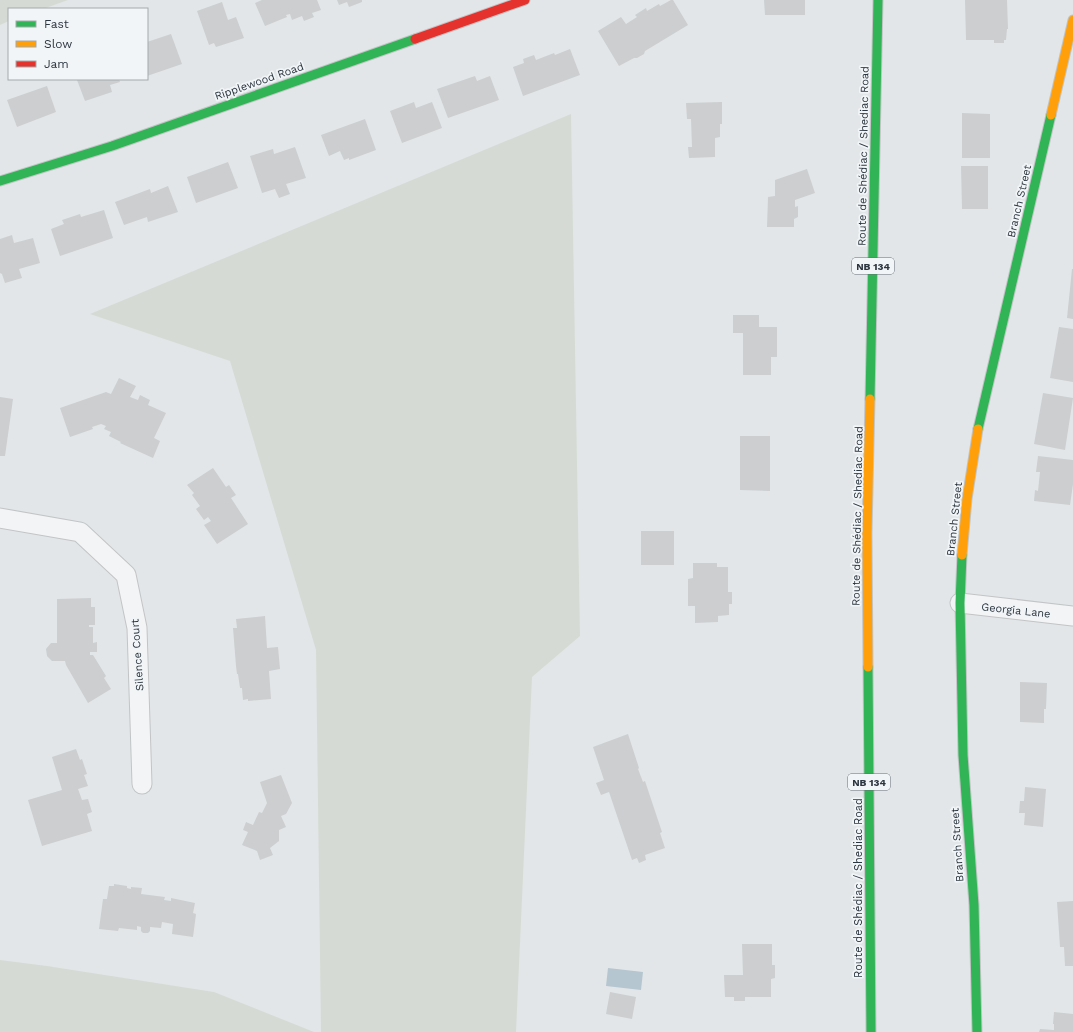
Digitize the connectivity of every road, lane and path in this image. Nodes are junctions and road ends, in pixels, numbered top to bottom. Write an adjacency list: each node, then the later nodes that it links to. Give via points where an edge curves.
1 (525, 0): 4 (street, Ripplewood Road, via 112,146)
2 (878, 0): 9 (street, Route de Shédiac / Shediac Road / NB 134, via 867,533)
3 (1073, 20): 6 (street, Branch Street, via 978,429 966,513)
4 (0, 181)
5 (0, 518): 8 (street, Silence Court, via 80,532 126,575 137,628)
6 (960, 603): 7 (street, Georgia Lane); 10 (street, Branch Street, via 963,755 974,905)
7 (1073, 616)
8 (142, 784)
9 (871, 1032)
10 (977, 1032)

